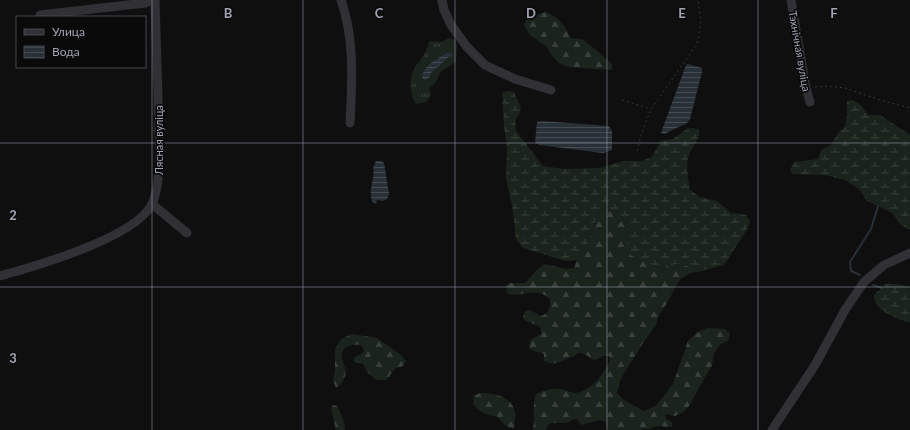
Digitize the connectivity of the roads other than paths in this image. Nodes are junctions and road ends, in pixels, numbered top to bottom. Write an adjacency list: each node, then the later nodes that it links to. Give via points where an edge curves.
1 (154, 0): 5 (street); 9 (street, Лясная вуліца, via 160,163)
2 (341, 0): 8 (street, via 349,28 352,60)
3 (442, 0): 6 (street, via 451,25 467,47 485,65 515,79)
4 (791, 0): 7 (street, Тэхнічная вуліца)
5 (40, 15)
6 (551, 90)
7 (810, 102)
8 (350, 123)
9 (152, 204): 10 (street); 12 (street, Лясная вуліца, via 140,219 121,232 78,251)
10 (187, 233)
11 (910, 253): 13 (street, via 884,265 864,282 845,310 815,366)
12 (0, 276)
13 (772, 430)

